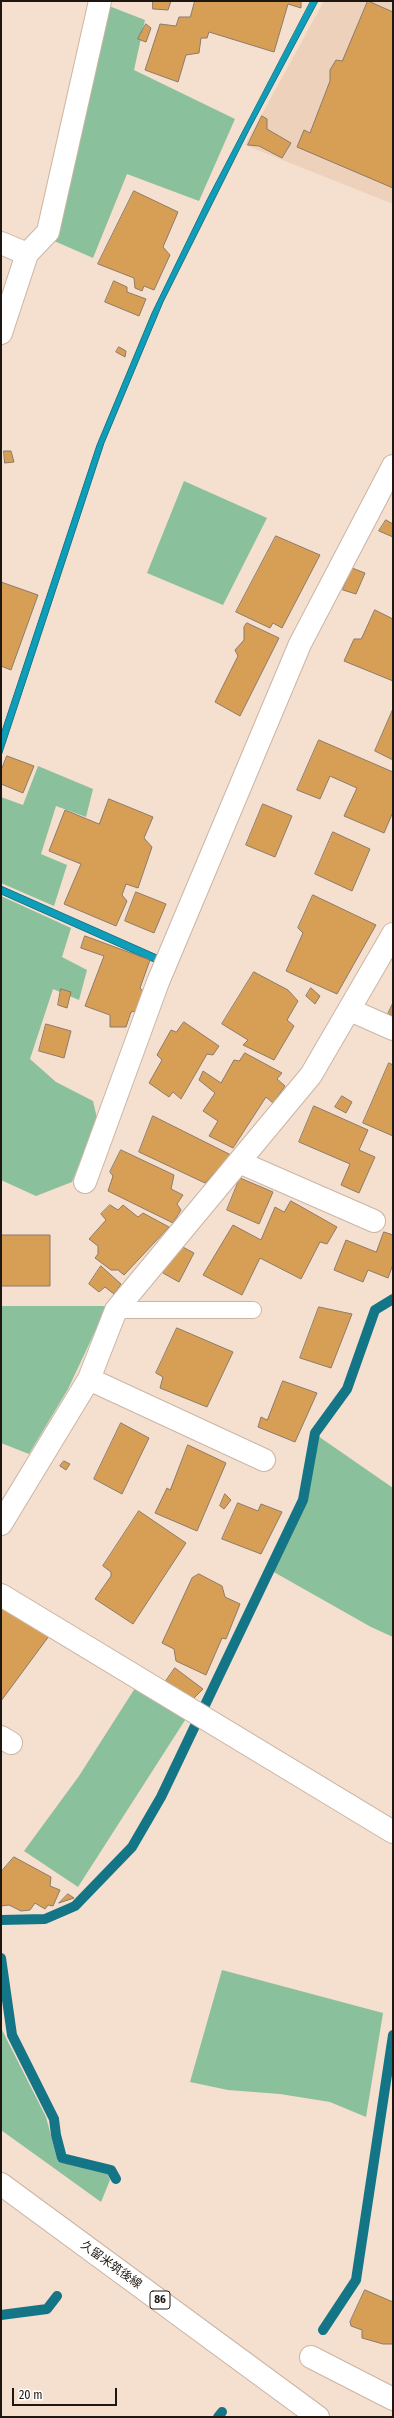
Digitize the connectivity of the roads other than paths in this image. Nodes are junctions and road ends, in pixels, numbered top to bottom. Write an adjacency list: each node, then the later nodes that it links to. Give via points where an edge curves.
1 (100, 1): 3 (street, via 48,232)
2 (1, 243): 3 (street)
3 (27, 254): 4 (street)
4 (1, 332)
5 (393, 466): 10 (street, via 300,644 158,982)
6 (393, 934): 7 (street)
7 (350, 1010): 8 (street); 9 (street, via 311,1075)
8 (393, 1029)
9 (239, 1162): 11 (street); 12 (street)
10 (85, 1182)
11 (374, 1221)
12 (116, 1310): 13 (lane); 14 (street)
13 (253, 1310)
14 (89, 1379): 15 (street); 16 (street)
15 (264, 1460)
16 (1, 1524)
17 (1, 1595): 18 (street)
18 (393, 1832)
19 (1, 2184): 22 (street, 久留米筑後線 / 86)
20 (311, 2357): 21 (street)
21 (393, 2399)
22 (318, 2417)

